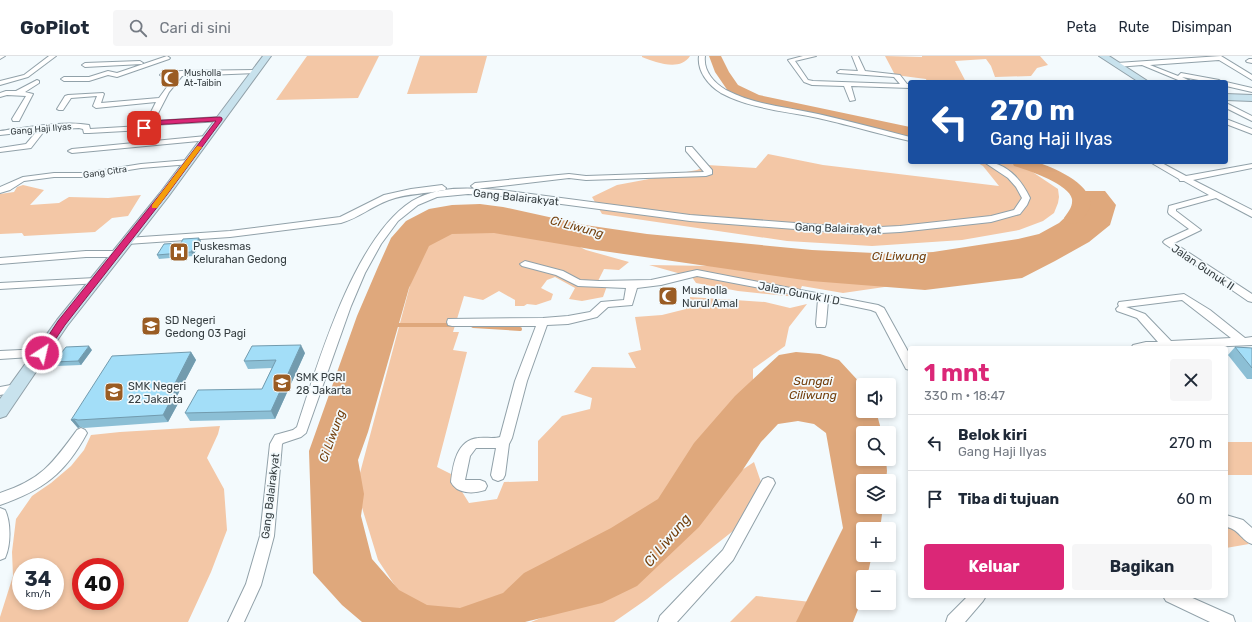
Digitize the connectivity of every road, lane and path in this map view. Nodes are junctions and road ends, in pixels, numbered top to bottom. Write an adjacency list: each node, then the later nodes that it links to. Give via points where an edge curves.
1 (53, 56): 26 (street, via 24,77)
2 (267, 56): 16 (street)
3 (702, 56): 49 (street, via 702,65 707,76 718,88 733,95)
4 (813, 56): 28 (street, via 791,60 806,81)
5 (855, 56): 18 (street)
6 (1103, 56): 13 (street)
7 (1218, 57): 8 (street); 21 (street)
8 (1187, 58): 11 (street)
9 (160, 60): 10 (street); 12 (street, via 152,59 134,64); 15 (street)
10 (171, 60): 19 (street, via 164,75)
11 (1143, 64): 13 (street); 20 (street)
12 (85, 65)
13 (1117, 65): 23 (street)
14 (118, 70): 15 (street)
15 (126, 72): 22 (street, via 116,75 106,73 89,79)
16 (254, 72): 19 (street); 41 (street)
17 (840, 72): 18 (street)
18 (862, 72): 30 (street, via 896,75)
19 (181, 73): 36 (street)
20 (1175, 75): 24 (street); 25 (street)
21 (1252, 78)
22 (64, 79)
23 (1142, 80)
24 (1185, 80)
25 (1209, 80)
26 (0, 82)
27 (37, 82): 32 (street)
28 (847, 84): 30 (street); 37 (street)
29 (1228, 84): 31 (street)
30 (907, 85)
31 (1252, 90)
32 (17, 94): 33 (street); 40 (street, via 30,94)
33 (0, 95)
34 (1228, 97): 35 (street)
35 (1252, 98)
36 (160, 100): 39 (street, via 96,106 101,94 70,96); 44 (street)
37 (852, 100)
38 (1228, 106): 42 (street)
39 (61, 109)
40 (16, 119)
41 (220, 119): 44 (street, Gang Haji Ilyas); 48 (street)
42 (1252, 119)
43 (1228, 122): 46 (street)
44 (149, 123): 45 (street, Gang Haji Ilyas, via 142,129 95,132 87,131 83,126)
45 (43, 128): 47 (street, Gang Haji Ilyas); 51 (street, via 27,146)
46 (1252, 132)
47 (0, 133)
48 (206, 138): 52 (street); 53 (street)
49 (908, 138)
50 (689, 149): 61 (street, via 709,172 586,178 569,176 424,190 382,200 341,220 230,234)
51 (0, 150)
52 (72, 151)
53 (188, 162): 58 (street, Gang Citra, via 85,175 21,179 9,188); 61 (street)
54 (991, 164): 94 (street, Gang Balairakyat, via 1019,184 1026,198 1020,209 991,219 900,229 837,230 690,218 501,193 447,193 414,203 387,229 363,266 337,328 302,430 278,441 267,536 253,585)
55 (1157, 164): 57 (street)
56 (1252, 166): 57 (street)
57 (1183, 179): 59 (street)
58 (0, 190)
59 (1215, 196): 60 (street); 69 (street, Jalan Gunuk II, via 1172,208 1172,212 1196,230 1168,242)
60 (1252, 214)
61 (128, 241): 62 (street)
62 (117, 254): 63 (street); 65 (street)
63 (0, 261)
64 (525, 264): 67 (street, Jalan Gunuk II D, via 558,271 572,277 578,283)
65 (95, 281): 66 (street); 76 (street)
66 (0, 286)
67 (632, 286): 68 (street, Jalan Gunuk II D, via 697,273); 71 (street, via 628,303 605,304 590,316)
68 (823, 298): 72 (street); 78 (street, Jalan Gunuk II D, via 880,310)
69 (1252, 299)
70 (452, 322): 71 (street)
71 (542, 322): 83 (street)
72 (821, 324)
73 (1247, 341): 74 (street); 74 (street, via 1184,297 1122,306 1141,316)
74 (1168, 345): 75 (street)
75 (1146, 346)
76 (42, 353): 77 (street); 79 (street)
77 (0, 355)
78 (908, 362)
79 (16, 388): 80 (street); 81 (street)
80 (0, 391)
81 (0, 412)
82 (81, 433): 87 (street, via 51,472 35,484)
83 (503, 443): 84 (street); 86 (street, via 469,446 460,466 458,482 462,486)
84 (498, 475)
85 (768, 483): 95 (street, via 728,555)
86 (480, 486)
87 (0, 499)
88 (0, 514): 91 (street)
89 (1228, 521): 90 (street, via 1240,526)
90 (1252, 538)
91 (0, 553)
92 (976, 598): 96 (street)
93 (1175, 598): 97 (street)
94 (236, 622)
95 (666, 622)
96 (954, 622)
97 (1227, 622)

